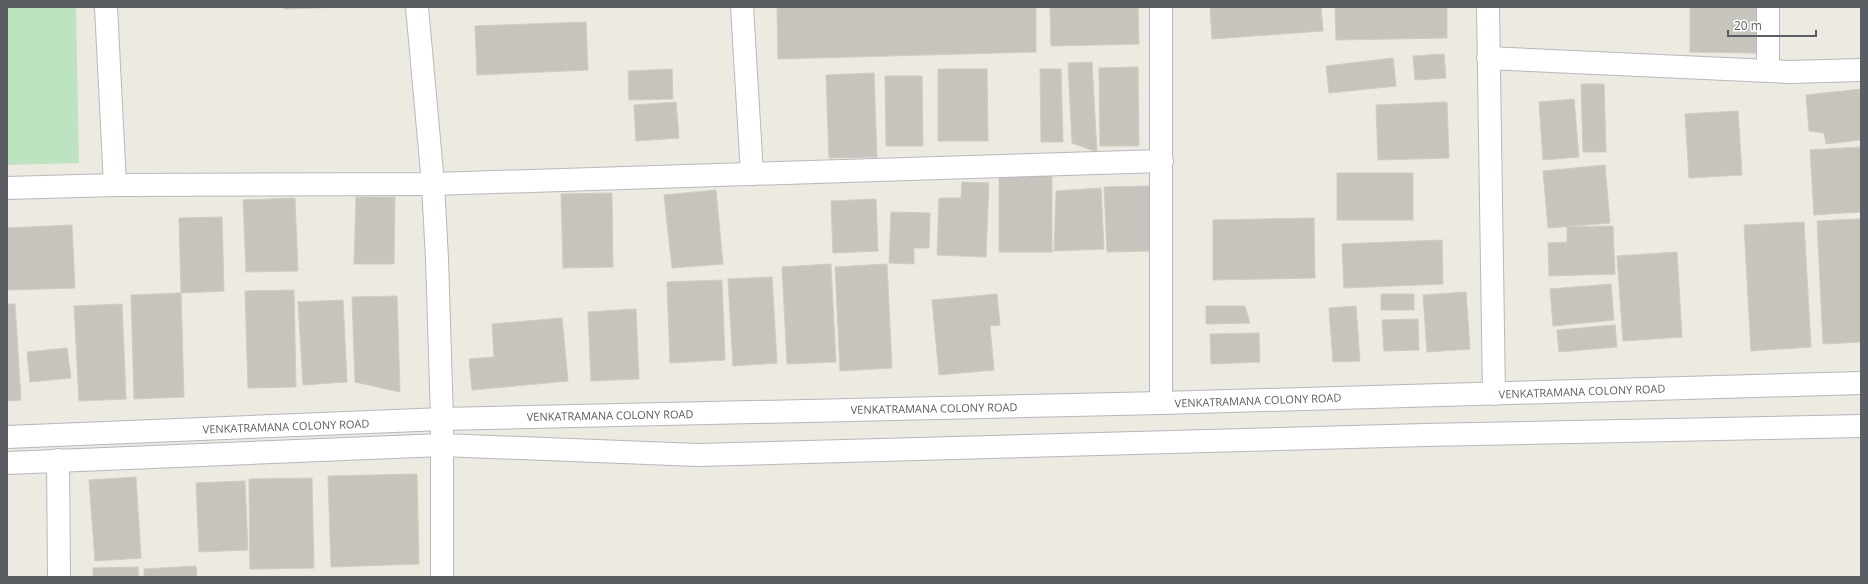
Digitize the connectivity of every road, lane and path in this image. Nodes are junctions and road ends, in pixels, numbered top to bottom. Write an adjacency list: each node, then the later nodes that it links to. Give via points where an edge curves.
1 (106, 7): 13 (main road)
2 (417, 7): 12 (main road)
3 (742, 7): 11 (main road)
4 (1161, 7): 10 (main road)
5 (1488, 7): 7 (main road)
6 (1768, 7): 8 (main road)
7 (1488, 58): 8 (main road); 16 (main road)
8 (1768, 70): 9 (main road)
9 (1861, 70)
10 (1162, 160): 11 (main road); 17 (main road)
11 (752, 174): 12 (main road)
12 (433, 184): 13 (main road); 18 (main road, via 438,259)
13 (115, 185): 14 (main road)
14 (7, 188)
15 (1861, 383): 16 (main road, VENKATRAMANA COLONY ROAD)
16 (1494, 394): 17 (main road, VENKATRAMANA COLONY ROAD)
17 (1161, 403): 18 (main road, VENKATRAMANA COLONY ROAD)
18 (442, 419): 20 (main road, VENKATRAMANA COLONY ROAD); 21 (main road)
19 (1861, 426): 21 (main road, via 1425,434 698,456)
20 (7, 438)
21 (442, 445): 22 (main road); 25 (main road)
22 (58, 460): 23 (main road); 24 (main road)
23 (7, 463)
24 (59, 577)
25 (442, 577)

